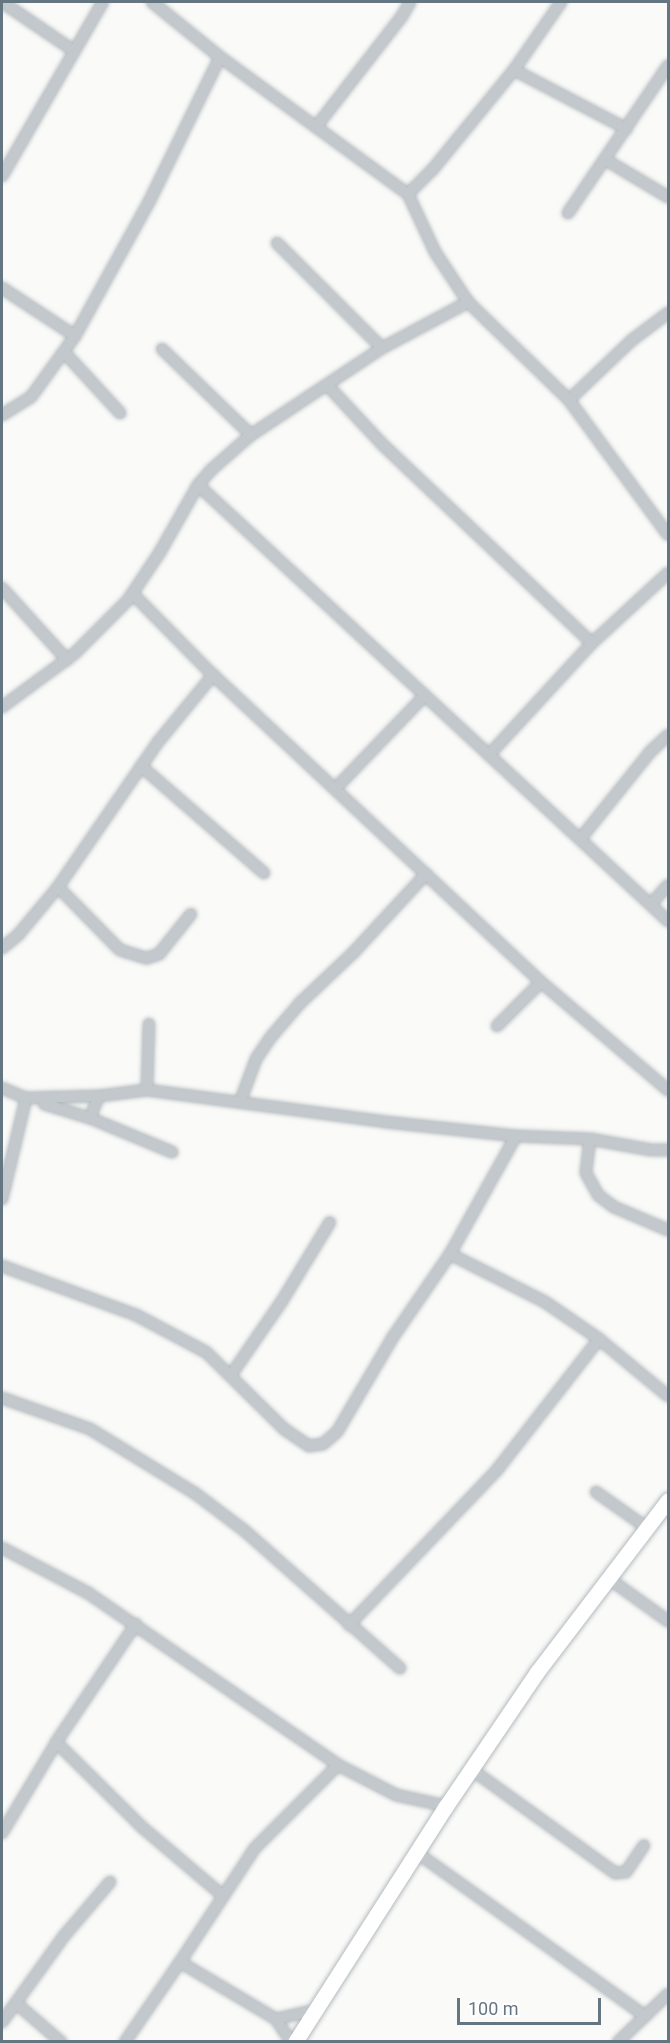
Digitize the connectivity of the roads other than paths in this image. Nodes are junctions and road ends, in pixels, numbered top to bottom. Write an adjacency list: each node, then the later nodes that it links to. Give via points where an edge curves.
1 (2, 2): 6 (street)
2 (103, 2): 6 (street)
3 (152, 2): 7 (street)
4 (410, 2): 10 (street)
5 (561, 2): 9 (street)
6 (74, 51): 13 (street)
7 (220, 57): 10 (street); 21 (street, via 150,200)
8 (669, 66): 11 (street)
9 (514, 70): 11 (street); 14 (street)
10 (316, 127): 14 (street)
11 (627, 129): 12 (street)
12 (606, 160): 15 (street); 16 (street)
13 (2, 176)
14 (408, 194): 19 (street, via 435,252)
15 (669, 197)
16 (568, 213)
17 (277, 243): 22 (street)
18 (2, 288): 21 (street)
19 (468, 302): 22 (street); 26 (street)
20 (669, 313): 26 (street, via 632,340)
21 (75, 336): 24 (street)
22 (382, 348): 25 (street)
23 (162, 349): 29 (street)
24 (64, 352): 27 (street); 28 (street, via 31,397)
25 (328, 386): 29 (street); 35 (street, via 382,444)
26 (569, 400): 31 (street)
27 (120, 413)
28 (2, 415)
29 (251, 435): 30 (street)
30 (198, 485): 34 (street); 38 (street)
31 (669, 536)
32 (669, 573): 35 (street)
33 (2, 588): 36 (street)
34 (133, 594): 36 (street); 37 (street)
35 (592, 643): 41 (street)
36 (67, 660): 39 (street)
37 (213, 675): 42 (street); 43 (street)
38 (425, 695): 41 (street); 43 (street)
39 (2, 707)
40 (669, 735): 44 (street, via 651,751)
41 (489, 754): 44 (street)
42 (141, 766): 45 (street); 48 (street)
43 (336, 789): 46 (street)
44 (581, 838): 49 (street)
45 (264, 873)
46 (426, 874): 53 (street); 61 (street, via 271,1037 256,1059)
47 (669, 885): 49 (street)
48 (58, 887): 50 (street, via 120,950 147,958 159,954); 52 (street)
49 (651, 904): 51 (street)
50 (191, 914)
51 (669, 921)
52 (2, 948)
53 (541, 981): 55 (street); 58 (street)
54 (149, 1024): 57 (street)
55 (497, 1026)
56 (2, 1088): 60 (street)
57 (147, 1090): 59 (street); 61 (street)
58 (669, 1090)
59 (99, 1096): 60 (street); 63 (street)
60 (26, 1098): 68 (street)
61 (240, 1102): 64 (street)
62 (44, 1104): 63 (street)
63 (90, 1118): 67 (street)
64 (516, 1136): 65 (street); 71 (street)
65 (590, 1139): 66 (street); 70 (street, via 586,1173 598,1195 614,1207)
66 (669, 1150)
67 (172, 1152)
68 (2, 1199)
69 (330, 1222): 74 (street)
70 (669, 1230)
71 (450, 1254): 73 (street, via 544,1302); 74 (street, via 393,1337 337,1432 323,1444 309,1446 284,1429)
72 (2, 1266): 74 (street, via 136,1315 206,1352)
73 (599, 1339): 75 (street); 84 (street, via 497,1470)
74 (231, 1376)
75 (669, 1396)
76 (2, 1398): 84 (street, via 90,1429 196,1494 245,1531)
77 (596, 1492): 79 (street)
78 (669, 1500): 79 (main road)
79 (647, 1528): 81 (main road)
80 (2, 1548): 83 (street, via 88,1593)
81 (608, 1578): 82 (street); 88 (main road)
82 (669, 1621)
83 (136, 1624): 86 (street); 87 (street)
84 (349, 1625): 85 (street)
85 (400, 1668)
86 (56, 1742): 90 (street); 94 (street, via 143,1828)
87 (338, 1765): 89 (street, via 396,1795); 94 (street, via 272,1828)
88 (471, 1769): 89 (main road); 91 (street, via 615,1873 627,1872)
89 (446, 1806): 92 (main road)
90 (2, 1833)
91 (644, 1845)
92 (416, 1852): 98 (main road); 99 (street)
93 (110, 1882): 97 (street, via 64,1936)
94 (222, 1895): 95 (street)
95 (180, 1962): 100 (street); 103 (street)
96 (669, 1994): 99 (street)
97 (16, 2003): 101 (street); 102 (street)
98 (315, 2010): 100 (street); 104 (main road)
99 (645, 2016): 105 (street)
100 (276, 2019): 104 (street)
101 (2, 2022)
102 (62, 2042)
103 (124, 2042)
104 (293, 2042)
105 (618, 2042)

